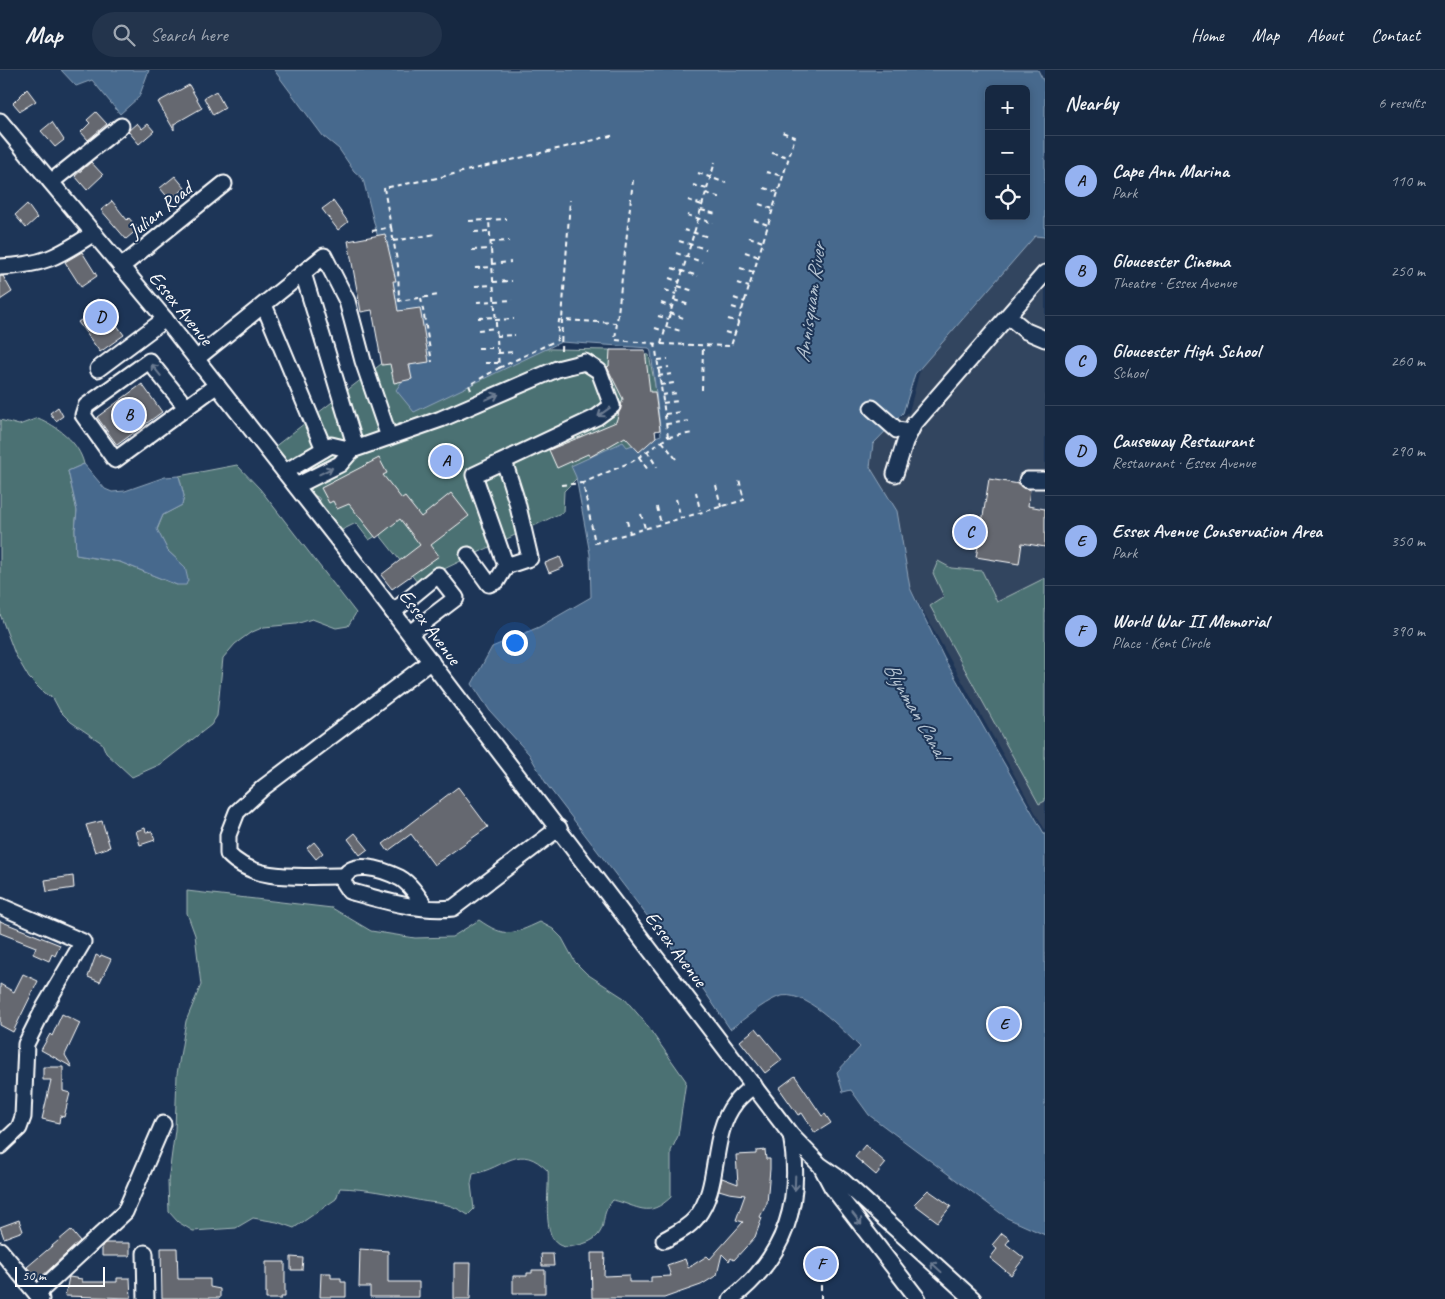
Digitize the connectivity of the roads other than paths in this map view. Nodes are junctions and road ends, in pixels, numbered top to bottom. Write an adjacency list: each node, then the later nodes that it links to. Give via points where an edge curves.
1 (0, 120): 3 (street, Essex Avenue)
2 (121, 126): 3 (street)
3 (52, 182): 5 (street, Essex Avenue)
4 (224, 184): 7 (street, Julian Road)
5 (94, 234): 6 (street, via 46,261 28,266); 7 (street, Essex Avenue)
6 (0, 267)
7 (122, 267): 12 (street, Essex Avenue)
8 (1045, 272): 11 (street)
9 (303, 273): 10 (street); 20 (street, via 324,256 347,301 363,362); 22 (street)
10 (264, 305): 14 (street); 21 (street)
11 (1008, 316): 13 (street, via 1026,331); 19 (street)
12 (165, 319): 14 (street, Essex Avenue); 15 (street)
13 (1045, 338)
14 (196, 359): 16 (street, Essex Avenue)
15 (98, 368)
16 (217, 385): 17 (street); 24 (street, Essex Avenue)
17 (186, 408): 17 (street, one-way to 17, via 149,361 86,406 83,415 115,460)
18 (872, 408): 19 (street, via 897,430)
19 (910, 432): 25 (street)
20 (389, 437): 22 (street); 23 (street, one-way to 23, via 448,416 557,369 585,362 599,371 612,406 597,417)
21 (324, 449): 22 (street, via 331,445); 24 (street)
22 (354, 449): 28 (street, one-way to 22, via 340,464)
23 (504, 461): 30 (street, via 530,558); 30 (street, via 474,475)
24 (285, 472): 28 (street, Essex Avenue)
25 (895, 474)
26 (1027, 480): 27 (street)
27 (1045, 480)
28 (296, 486): 31 (street, Essex Avenue)
29 (468, 555): 30 (street, via 489,584 497,581)
30 (506, 566)
31 (393, 612): 32 (street, Essex Avenue); 32 (street, via 438,575 456,598)
32 (410, 633): 33 (street, Essex Avenue)
33 (431, 661): 34 (street, Essex Avenue); 35 (street, via 264,787 238,812 228,835 228,854 238,864 270,876)
34 (560, 828): 37 (street, via 453,908); 38 (street, Essex Avenue)
35 (344, 876): 37 (street, via 343,882 348,891); 37 (street, via 350,868 362,867 400,878)
36 (0, 906): 41 (street, via 83,942 26,1044 23,1117 19,1128)
37 (426, 908)
38 (754, 1085): 40 (street, Essex Avenue); 43 (street, via 735,1103 726,1119 710,1186 696,1218)
39 (163, 1124): 46 (street, via 125,1212)
40 (791, 1135): 42 (street, Essex Avenue); 48 (street, one-way to 48, via 796,1187 786,1228 763,1269)
41 (0, 1146)
42 (820, 1165): 49 (street, Essex Avenue, one-way to 49, via 832,1187); 50 (street, Essex Avenue, one-way to 42, via 843,1181)
43 (664, 1240)
44 (144, 1253): 47 (street)
45 (2, 1254): 46 (street)
46 (39, 1297)
47 (146, 1299)
48 (731, 1299)
49 (918, 1299)
50 (973, 1299)

